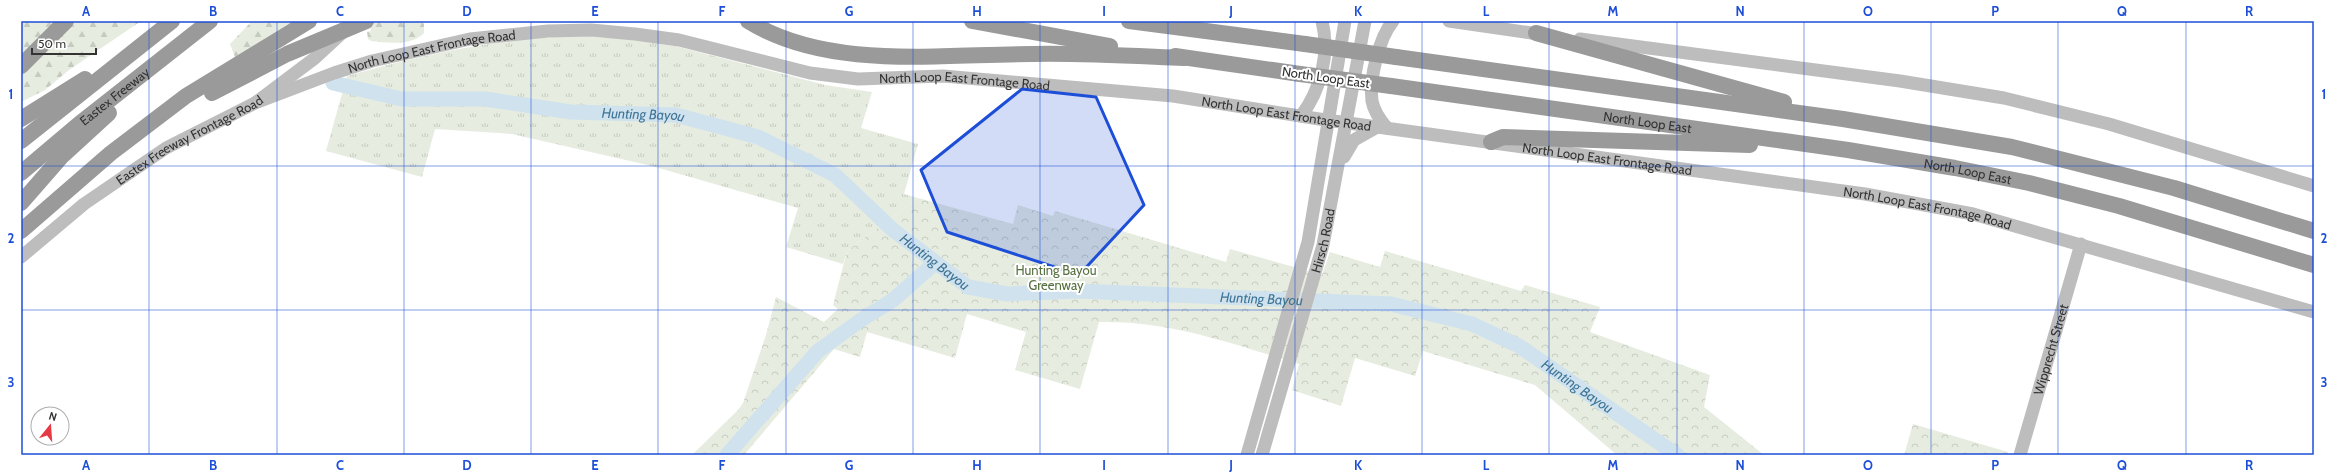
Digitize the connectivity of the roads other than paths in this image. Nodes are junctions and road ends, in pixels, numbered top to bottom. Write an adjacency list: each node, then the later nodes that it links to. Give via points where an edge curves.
1 (51, 21): 22 (highway)
2 (66, 21): 22 (highway)
3 (172, 21): 19 (highway, Eastex Freeway)
4 (210, 21): 20 (highway, Eastex Freeway)
5 (309, 21): 23 (highway)
6 (355, 21): 24 (main road, Eastex Freeway Frontage Road, via 315,58)
7 (366, 21): 23 (highway, bridge)
8 (748, 21): 21 (highway, via 799,44 849,54 1034,54)
9 (972, 21): 21 (highway, North Loop East)
10 (1129, 21): 17 (highway)
11 (1163, 21): 17 (highway)
12 (1322, 21): 25 (main road, via 1325,54 1321,74 1313,97)
13 (1345, 21): 28 (main road, Hirsch Road)
14 (1365, 21): 29 (main road, Hirsch Road)
15 (1393, 21): 30 (main road, via 1380,44 1376,61 1372,101)
16 (1449, 21): 18 (main road)
17 (1199, 30): 27 (highway, bridge)
18 (1536, 33): 27 (highway); 36 (main road, via 1900,81 2004,98 2109,124)
19 (150, 39): 26 (highway); 31 (highway, Eastex Freeway)
20 (186, 39): 34 (highway, Eastex Freeway); 37 (highway, via 71,148)
21 (1184, 58): 33 (highway, North Loop East, bridge)
22 (23, 64)
23 (209, 88): 40 (highway, via 126,141)
24 (255, 103): 25 (main road, North Loop East Frontage Road, via 334,73 412,50 514,33 591,30 679,40 810,73 858,79 943,76 1173,96); 44 (main road, Eastex Freeway Frontage Road, via 166,148 84,204)
25 (1301, 116): 28 (main road, North Loop East Frontage Road)
26 (21, 119)
27 (1843, 119): 38 (highway, via 2040,154 2174,188)
28 (1327, 120): 29 (main road, North Loop East Frontage Road); 48 (main road, Hirsch Road, via 1308,242)
29 (1347, 123): 30 (main road, North Loop East Frontage Road); 35 (main road, Hirsch Road)
30 (1382, 128): 32 (main road, North Loop East Frontage Road); 35 (main road, via 1354,140)
31 (21, 141)
32 (1491, 142): 33 (highway, via 1503,137); 42 (main road, North Loop East Frontage Road, via 1865,194 1973,214)
33 (1848, 150): 43 (highway, North Loop East, via 1948,167 2060,191 2204,230)
34 (21, 173)
35 (1337, 175): 49 (main road, Hirsch Road, via 1323,245)
36 (2314, 186)
37 (21, 203)
38 (2290, 224): 39 (highway); 41 (highway)
39 (2314, 225)
40 (26, 226)
41 (2314, 231)
42 (2081, 244): 47 (main road, North Loop East Frontage Road); 50 (main road, Wipprecht Street)
43 (2268, 251): 45 (highway, North Loop East); 46 (highway)
44 (21, 257)
45 (2314, 265)
46 (2314, 272)
47 (2314, 312)
48 (1247, 455)
49 (1262, 455)
50 (2020, 455)

